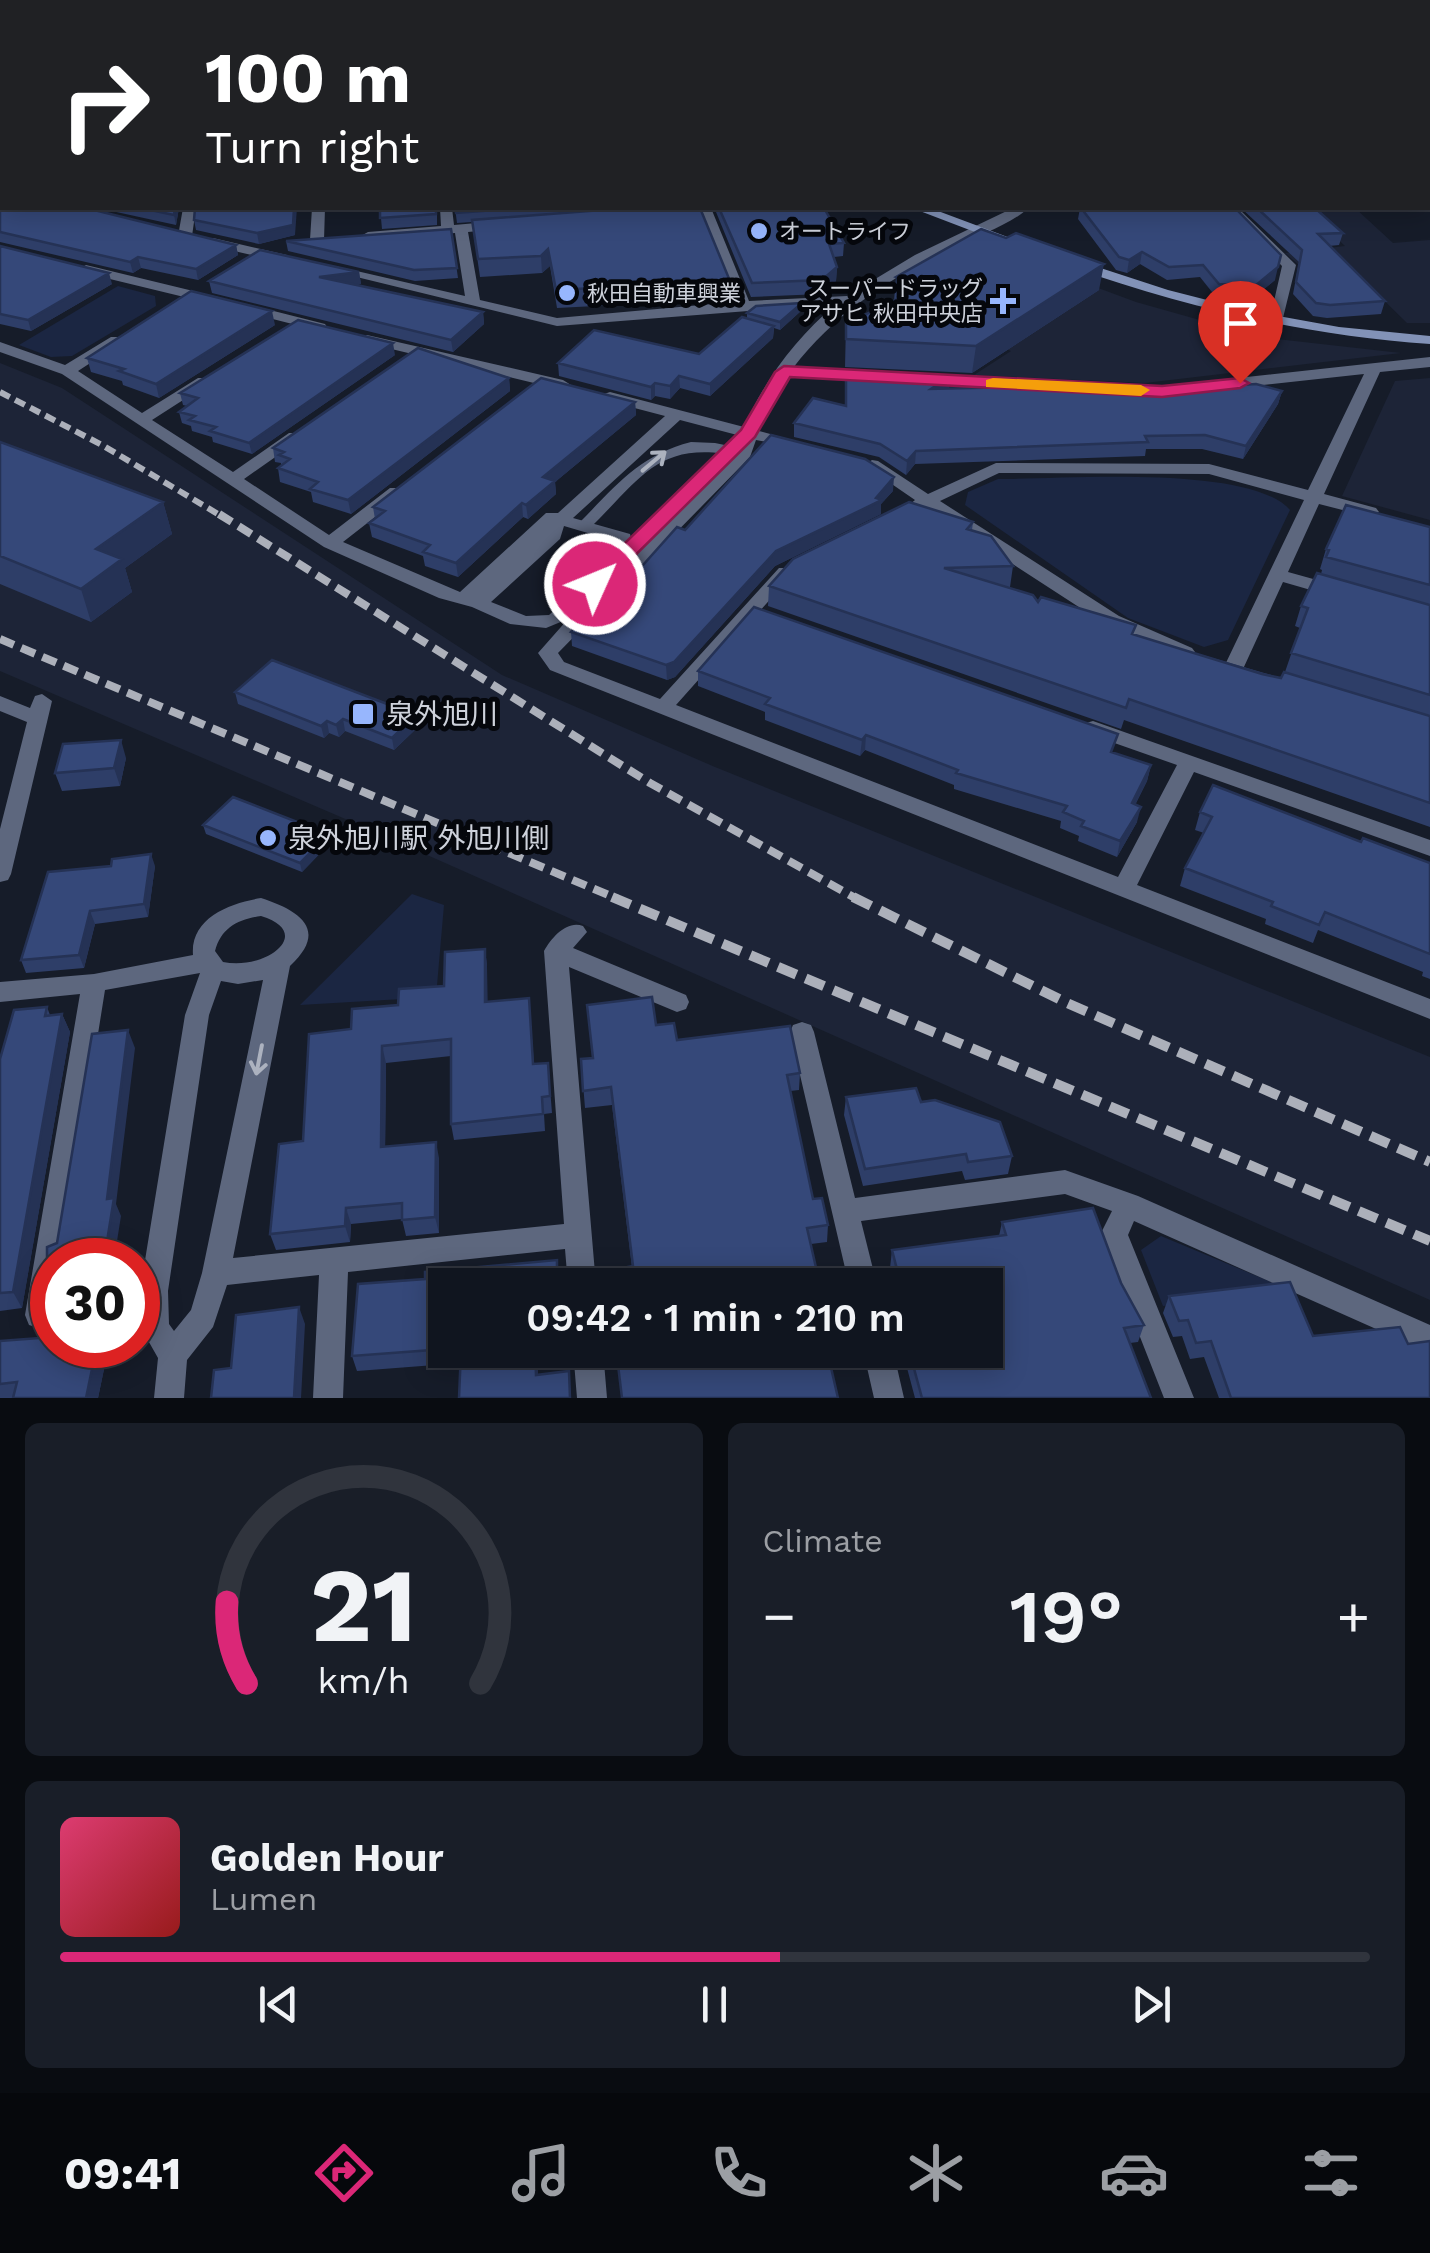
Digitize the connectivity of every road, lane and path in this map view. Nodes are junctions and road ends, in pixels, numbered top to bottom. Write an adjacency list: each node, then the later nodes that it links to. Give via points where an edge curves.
1 (189, 210): 14 (street)
2 (318, 210): 17 (street)
3 (447, 210): 11 (street)
4 (699, 210): 9 (street)
5 (705, 210): 30 (street)
6 (924, 210): 12 (street)
7 (1018, 210): 12 (street)
8 (1233, 210): 32 (street, via 1290,265)
9 (688, 212)
10 (520, 224): 11 (street)
11 (454, 228): 15 (street); 28 (street)
12 (979, 230): 19 (street); 27 (street)
13 (168, 232): 14 (street)
14 (186, 236): 21 (street)
15 (354, 237)
16 (335, 238): 17 (street)
17 (316, 240): 18 (street)
18 (299, 242)
19 (1014, 242)
20 (282, 244): 21 (street)
21 (258, 252): 23 (street); 26 (street)
22 (1066, 260): 32 (street)
23 (294, 261)
24 (312, 265): 28 (street)
25 (76, 267): 26 (street)
26 (190, 294): 29 (street); 31 (street)
27 (850, 300): 30 (street); 45 (street, via 822,322)
28 (473, 302): 30 (street, via 557,322)
29 (174, 304)
30 (744, 307)
31 (298, 321): 33 (street); 34 (street)
32 (1276, 323): 37 (street)
33 (332, 330)
34 (282, 331)
35 (128, 333): 44 (street)
36 (349, 334): 39 (street)
37 (1430, 340)
38 (0, 347): 44 (street)
39 (416, 352): 40 (street); 48 (street)
40 (401, 362)
41 (1430, 362): 42 (street)
42 (1374, 368): 47 (street, via 1162,392); 60 (street)
43 (220, 370): 53 (street)
44 (66, 371): 53 (street)
45 (784, 372): 46 (street); 55 (street)
46 (895, 378)
47 (914, 379)
48 (541, 380): 49 (street); 50 (street)
49 (576, 389)
50 (526, 392)
51 (594, 394): 52 (street)
52 (671, 413): 55 (street); 64 (street)
53 (141, 420): 58 (street)
54 (311, 425): 58 (street)
55 (741, 445): 56 (street); 65 (lane, one-way to 55, via 661,452); 67 (street); 72 (street)
56 (802, 447)
57 (855, 460): 61 (street)
58 (235, 478): 66 (street)
59 (405, 484): 66 (street)
60 (1314, 497): 61 (street, via 1209,469 996,468); 63 (street); 69 (street)
61 (928, 500): 62 (street); 69 (street, via 1112,620 1226,667)
62 (896, 516)
63 (1397, 520)
64 (556, 521): 65 (street); 71 (street)
65 (584, 526): 67 (street)
66 (330, 543): 71 (street)
67 (625, 546): 72 (street)
68 (800, 564): 74 (street, via 784,572 761,614)
69 (1280, 575): 70 (street)
70 (1355, 596)
71 (471, 601): 72 (street)
72 (549, 633): 74 (street, via 548,653 556,666)
73 (0, 704): 78 (street, via 40,710)
74 (662, 709): 79 (street)
75 (1080, 724): 76 (street)
76 (1188, 762): 77 (street); 79 (street)
77 (1430, 848)
78 (0, 874)
79 (1125, 886): 87 (street)
80 (575, 932): 81 (street)
81 (556, 951): 86 (street); 91 (street)
82 (278, 964): 83 (street, via 240,977); 83 (street, via 294,947 295,924 261,906 220,920 205,941); 97 (street, one-way to 97)
83 (210, 965): 84 (street); 93 (street)
84 (94, 983): 85 (street); 92 (street)
85 (0, 992)
86 (677, 1002)
87 (1430, 1009)
88 (802, 1032): 90 (street)
89 (1128, 1205): 90 (street, via 1065,1182); 99 (street); 107 (street, via 1114,1235)
90 (846, 1211): 96 (street)
91 (578, 1235): 94 (street); 95 (street)
92 (52, 1238)
93 (159, 1238)
94 (334, 1262): 97 (street); 104 (street)
95 (581, 1268)
96 (859, 1268)
97 (216, 1273): 100 (street, via 203,1317)
98 (160, 1336): 100 (street)
99 (1430, 1339)
100 (173, 1355): 103 (street)
101 (590, 1368): 105 (street)
102 (882, 1368): 106 (street)
103 (169, 1398)
104 (328, 1398)
105 (592, 1398)
106 (889, 1398)
107 (1179, 1398)

